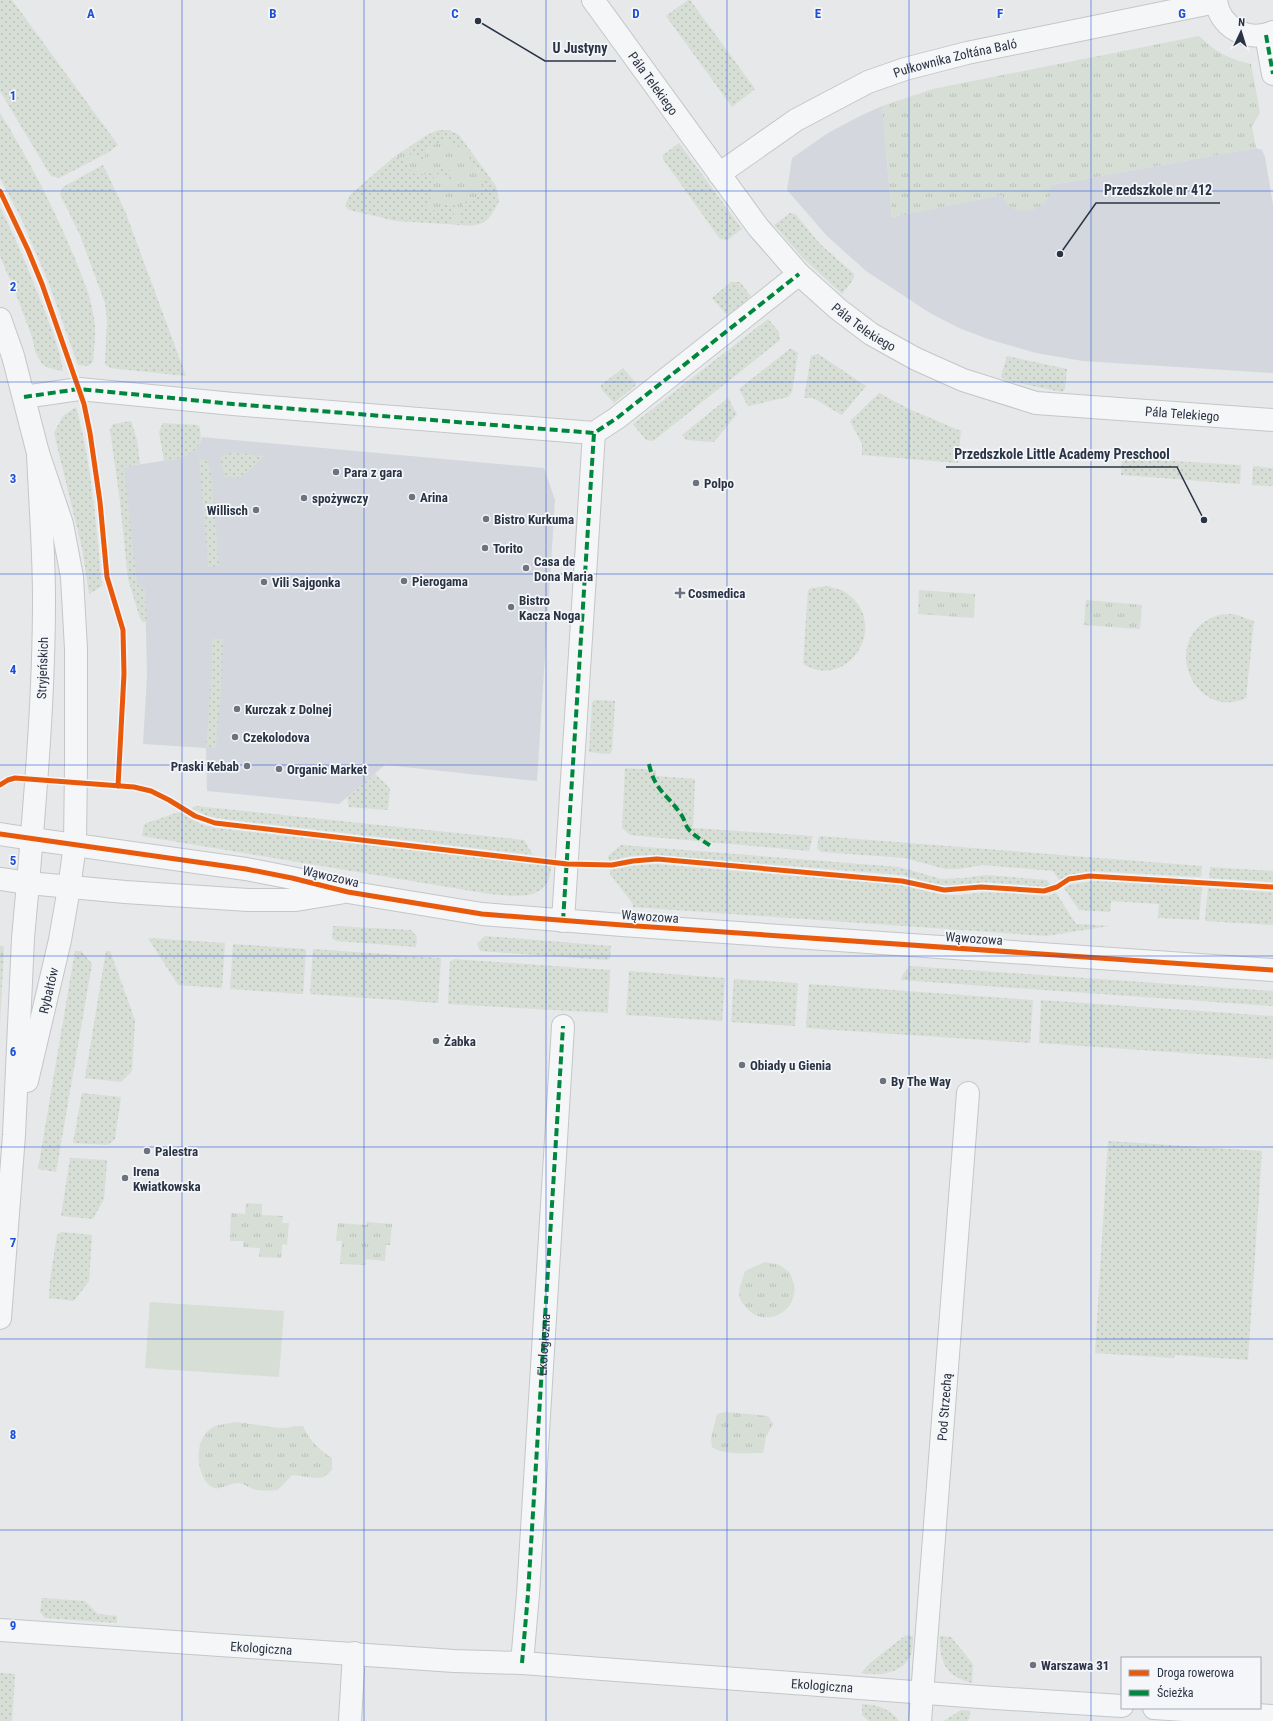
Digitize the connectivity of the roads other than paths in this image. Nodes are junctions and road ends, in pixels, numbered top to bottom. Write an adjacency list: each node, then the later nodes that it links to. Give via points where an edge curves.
1 (593, 0): 5 (street, Pála Telekiego)
2 (1216, 1): 3 (street, via 1220,14 1228,25 1240,33 1253,36); 5 (street, Pułkownika Zoltána Baló, via 967,53 905,69 868,82 796,120)
3 (1270, 33): 4 (street)
4 (1273, 74)
5 (719, 174): 6 (street, Pála Telekiego, via 758,227)
6 (799, 274): 9 (street, Pála Telekiego, via 871,334 916,359 963,380 1008,395 1036,403); 10 (street, via 618,418)
7 (0, 319): 8 (street, Stryjeńskich)
8 (24, 397): 10 (street, via 78,389 233,404); 11 (street, Stryjeńskich)
9 (1273, 420)
10 (594, 432): 19 (street)
11 (38, 453): 13 (street, Stryjeńskich, via 44,598 37,780); 14 (street, Stryjeńskich, via 62,524 72,577 76,649)
12 (0, 834): 13 (street, Wąwozowa)
13 (32, 839): 14 (street, Wąwozowa); 16 (street, Stryjeńskich)
14 (75, 845): 17 (street, Rybałtów); 18 (street, Wąwozowa, via 246,869)
15 (0, 879): 16 (street, Wąwozowa)
16 (28, 883): 17 (street, Wąwozowa); 23 (street, Rybałtów)
17 (70, 888): 18 (street, Wąwozowa, via 248,900 296,900); 23 (street, Rybałtów)
18 (348, 892): 19 (street, Wąwozowa, via 482,914)
19 (564, 921): 20 (street, Wąwozowa)
20 (1273, 970)
21 (563, 1026): 27 (street, Ekologiczna)
22 (968, 1093): 28 (street, Pod Strzechą)
23 (14, 1135): 24 (street, Rybałtów)
24 (0, 1318)
25 (0, 1630): 26 (street, Ekologiczna)
26 (354, 1653): 27 (street, Ekologiczna, via 454,1661); 32 (street)
27 (522, 1663): 28 (street, Ekologiczna)
28 (921, 1693): 29 (street, Ekologiczna); 33 (street, Pod Strzechą)
29 (1121, 1706)
30 (1169, 1709): 31 (street)
31 (1273, 1716)
32 (350, 1721)
33 (920, 1721)

